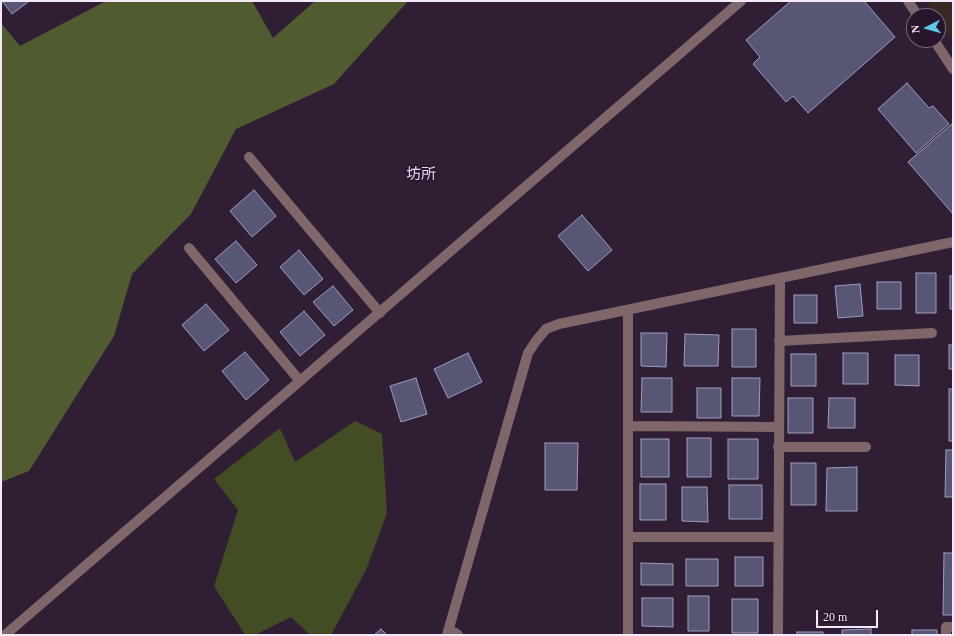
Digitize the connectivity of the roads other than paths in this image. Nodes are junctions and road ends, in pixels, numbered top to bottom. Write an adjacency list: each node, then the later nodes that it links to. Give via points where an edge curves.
1 (741, 1): 9 (street)
2 (939, 48): 3 (street)
3 (953, 69)
4 (249, 157): 9 (street)
5 (953, 242): 7 (street)
6 (189, 248): 12 (street)
7 (780, 278): 8 (street); 11 (street)
8 (628, 310): 13 (street); 20 (street, via 546,329 528,353)
9 (380, 313): 12 (street)
10 (932, 333): 11 (street)
11 (779, 342): 14 (street)
12 (300, 381): 21 (street)
13 (628, 426): 14 (street); 17 (street)
14 (778, 427): 15 (street)
15 (778, 447): 16 (street); 18 (street)
16 (866, 447)
17 (628, 537): 18 (street); 23 (street)
18 (778, 537): 24 (street)
19 (953, 627): 25 (street, via 946,627)
20 (448, 632): 22 (street)
21 (5, 635)
22 (458, 635)
23 (628, 635)
24 (778, 635)
25 (946, 635)

